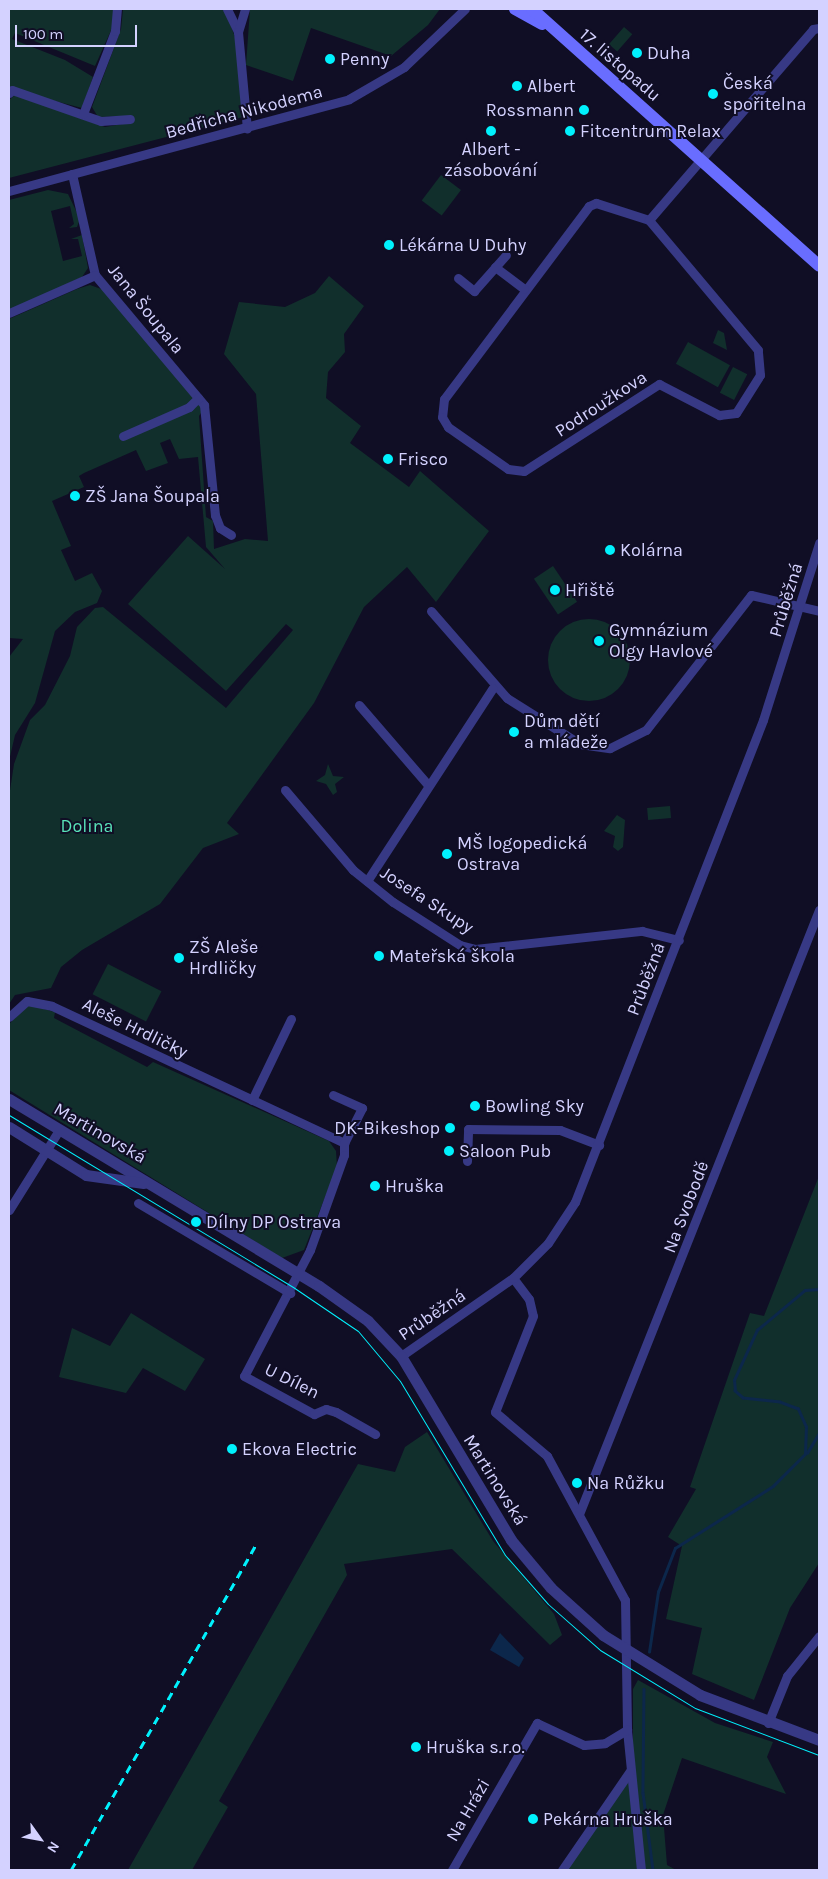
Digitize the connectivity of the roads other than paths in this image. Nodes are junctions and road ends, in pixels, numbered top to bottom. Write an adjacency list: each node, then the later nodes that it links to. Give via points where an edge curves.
1 (117, 9): 11 (street, via 114,31)
2 (227, 9): 9 (street)
3 (245, 9): 9 (street)
4 (515, 9): 8 (main road, 17. listopadu)
5 (532, 9): 8 (main road, 17. listopadu)
6 (463, 10): 13 (street, Bedřicha Nikodema, via 418,56 358,95)
7 (819, 28): 14 (street, via 813,29)
8 (555, 31): 14 (main road, 17. listopadu)
9 (238, 32): 13 (street)
10 (9, 93): 11 (street, via 12,90)
11 (83, 114): 12 (street, via 111,124)
12 (130, 119)
13 (247, 130): 15 (street, Bedřicha Nikodema)
14 (701, 158): 17 (street); 19 (main road, 17. listopadu)
15 (72, 174): 16 (street, Bedřicha Nikodema); 21 (street, Jana Šoupala)
16 (9, 192)
17 (649, 220): 23 (street, Podroužkova, via 596,203 589,206); 23 (street, Podroužkova, via 758,350 760,374 736,413 719,415 659,384 524,472 511,470 448,427 442,416 444,399)
18 (506, 255): 20 (street)
19 (819, 266)
20 (496, 267): 22 (street, via 474,292); 23 (street)
21 (95, 275): 24 (street); 25 (street, Jana Šoupala)
22 (458, 278)
23 (524, 289)
24 (9, 313)
25 (198, 398): 26 (street, via 189,408); 27 (street, Jana Šoupala, via 208,427 215,515 220,528)
26 (123, 436)
27 (231, 535)
28 (819, 543): 29 (street, Průběžná)
29 (801, 606): 31 (street); 32 (street, via 751,595 646,730 610,748 580,744); 38 (street, Průběžná)
30 (430, 611): 32 (street)
31 (819, 611)
32 (493, 688): 34 (street)
33 (359, 705): 34 (street)
34 (428, 785): 36 (street)
35 (285, 790): 36 (street, Josefa Skupy)
36 (367, 880): 38 (street, Josefa Skupy, via 415,916 474,949 642,931)
37 (819, 910): 58 (street, Na Svobodě)
38 (679, 940): 47 (street, Průběžná)
39 (9, 1017): 43 (street, Aleše Hrdličky, via 20,1004 36,1000)
40 (291, 1019): 43 (street)
41 (333, 1095): 46 (street, via 362,1108)
42 (9, 1099): 45 (street, Martinovská)
43 (252, 1100): 46 (street, Aleše Hrdličky)
44 (9, 1127): 48 (street, Martinovská)
45 (59, 1130): 48 (street); 50 (street, Martinovská)
46 (344, 1142): 53 (street, via 331,1195)
47 (599, 1145): 49 (street, via 560,1130 468,1129); 54 (street, Průběžná, via 562,1224)
48 (46, 1150): 50 (street, Martinovská, via 90,1177 135,1179); 52 (street)
49 (467, 1161)
50 (173, 1198): 53 (street, Martinovská)
51 (138, 1203): 55 (street)
52 (9, 1210)
53 (299, 1274): 55 (street, U Dílen); 56 (street, Martinovská, via 368,1321)
54 (513, 1278): 56 (street, Průběžná); 58 (street, via 530,1299 533,1316 495,1412 547,1456)
55 (290, 1293): 57 (street, U Dílen, via 244,1376 314,1414 326,1409 336,1412)
56 (401, 1356): 60 (street, Martinovská, via 511,1540 570,1607)
57 (375, 1434)
58 (579, 1514): 60 (street, via 625,1600)
59 (819, 1636): 61 (street, via 787,1676)
60 (627, 1653): 61 (street, Martinovská, via 683,1687); 62 (street)
61 (768, 1722): 63 (street, Martinovská)
62 (627, 1730): 64 (street); 65 (street, Na Hrázi, via 605,1742 584,1746 537,1723)
63 (819, 1740)
64 (630, 1772): 66 (street); 67 (street)
65 (452, 1870)
66 (562, 1870)
67 (641, 1870)

